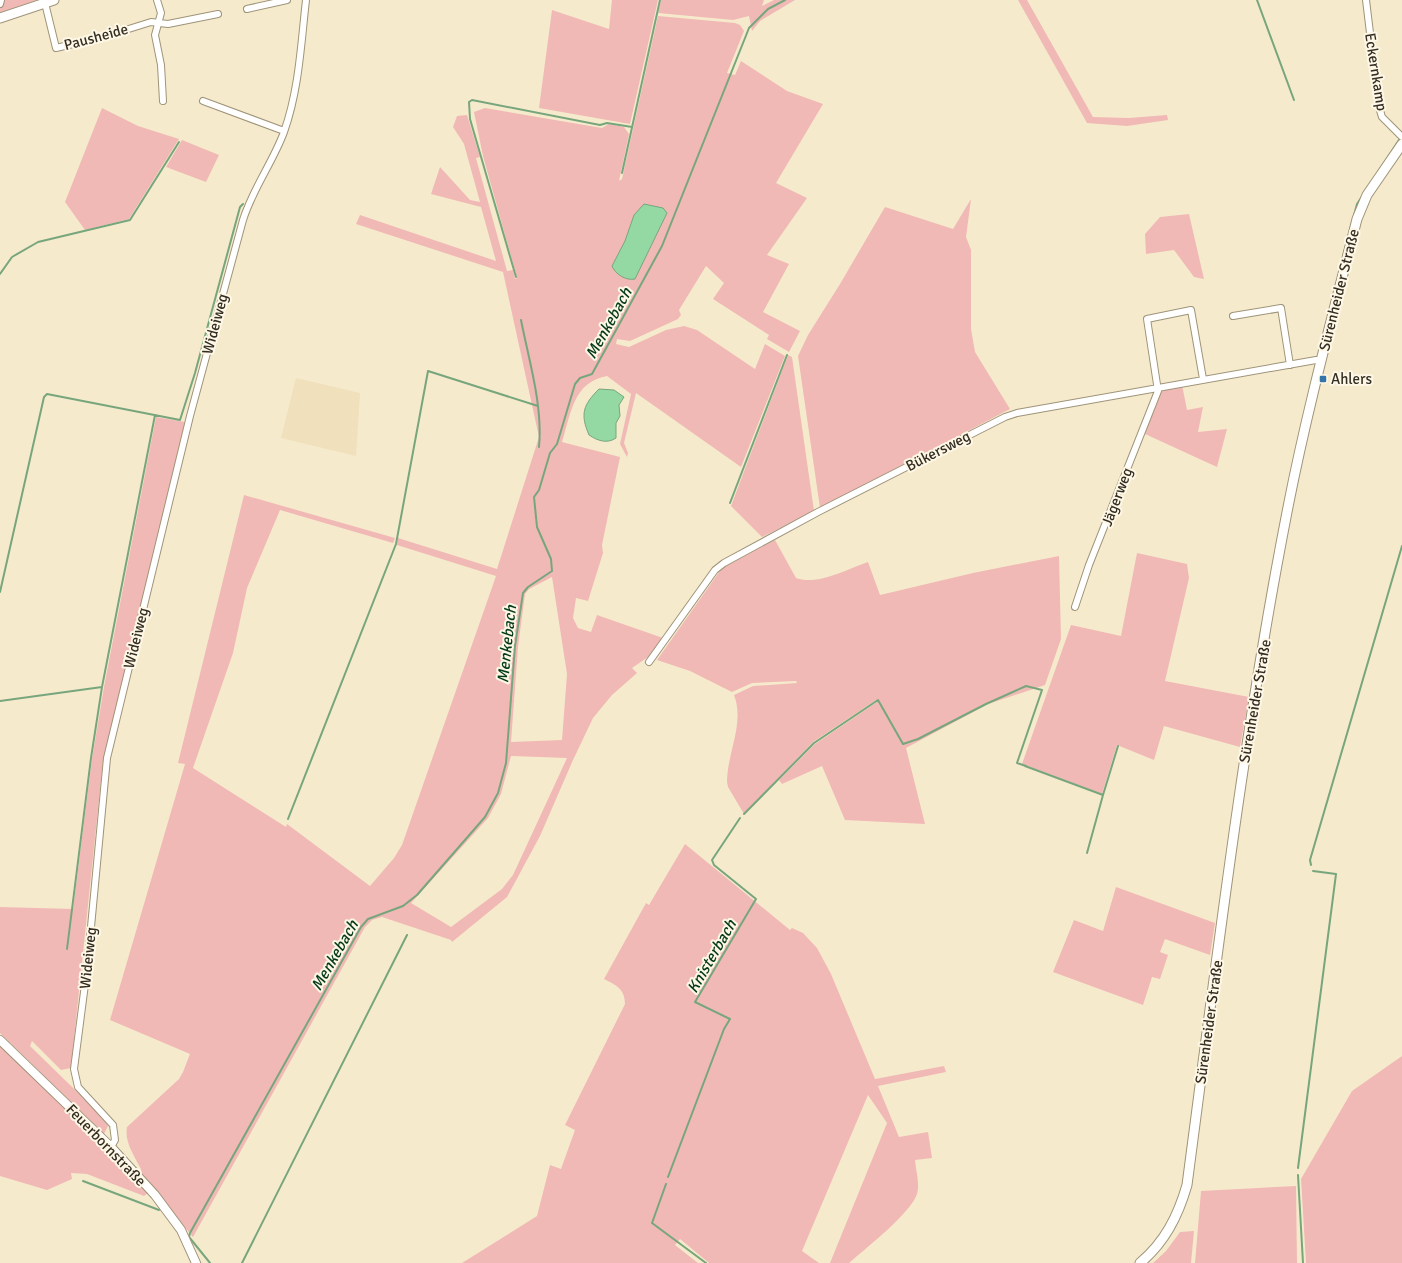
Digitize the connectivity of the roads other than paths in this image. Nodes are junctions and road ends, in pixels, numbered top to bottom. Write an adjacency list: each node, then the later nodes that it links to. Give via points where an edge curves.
1 (2, 0): 7 (street)
2 (158, 0): 11 (street, via 161,13)
3 (287, 0): 8 (street)
4 (306, 0): 14 (street, Wideiweg, via 293,106)
5 (1366, 0): 15 (street, Eckernkamp, via 1379,107 1382,116)
6 (49, 1): 10 (main road); 11 (street, Pausheide, via 56,48 151,22)
7 (0, 4)
8 (247, 9)
9 (218, 14): 11 (street, Pausheide, via 168,24)
10 (0, 18)
11 (159, 23): 13 (street, via 155,35 161,65)
12 (203, 101): 14 (street)
13 (163, 102)
14 (284, 131): 25 (street, Wideiweg, via 250,199 243,220 190,416 107,758 87,969 74,1069 78,1087 114,1125 115,1140)
15 (1402, 137)
16 (1402, 144): 18 (main road, Sürenheider Straße, via 1367,195 1357,219)
17 (1233, 316): 19 (street, via 1281,308)
18 (1322, 361): 19 (street, Bükersweg); 27 (main road, Sürenheider Straße, via 1288,508 1246,751 1187,1185 1173,1223 1160,1243)
19 (1290, 365): 20 (street, Bükersweg)
20 (1203, 379): 21 (street, Bükersweg); 21 (street, via 1191,310 1147,319)
21 (1157, 387): 22 (street, Jägerweg, via 1158,391); 23 (street, Bükersweg, via 1005,417 732,557 715,570)
22 (1075, 607)
23 (649, 662)
24 (0, 1040): 25 (street, Feuerbornstraße)
25 (111, 1147): 26 (street, Feuerbornstraße, via 170,1214 181,1230)
26 (196, 1263)
27 (1140, 1263)

